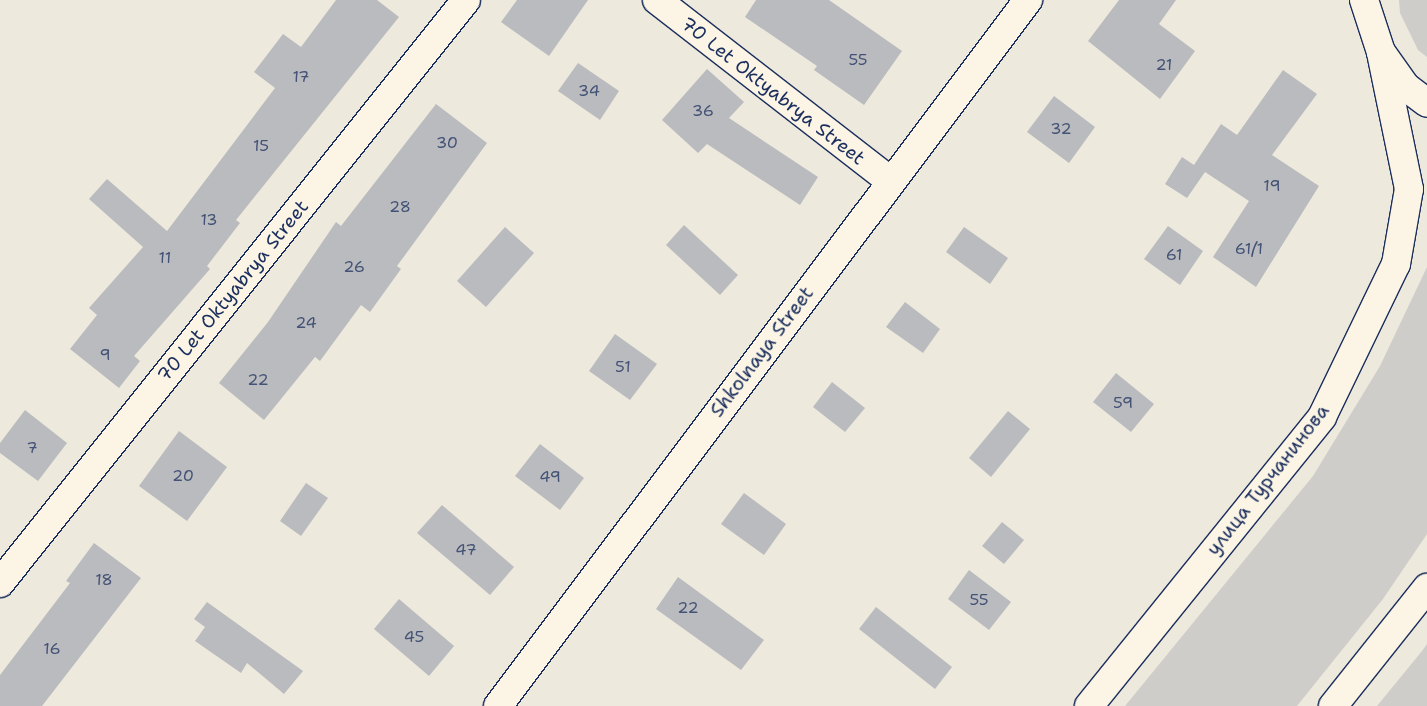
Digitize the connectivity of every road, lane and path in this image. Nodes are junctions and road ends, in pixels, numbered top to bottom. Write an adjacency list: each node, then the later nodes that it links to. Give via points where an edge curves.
1 (466, 0): 8 (street, 70 Let Oktyabrya Street)
2 (657, 0): 7 (street, 70 Let Oktyabrya Street)
3 (1028, 0): 7 (street, Shkolnaya Street)
4 (1362, 1): 5 (street)
5 (1381, 52): 6 (street, via 1406,87); 11 (street, улица Турчанинова, via 1409,190 1396,264 1322,417)
6 (1427, 103)
7 (890, 181): 10 (street, Shkolnaya Street)
8 (0, 583)
9 (1427, 588): 12 (street)
10 (498, 706)
11 (1089, 706)
12 (1333, 706)

